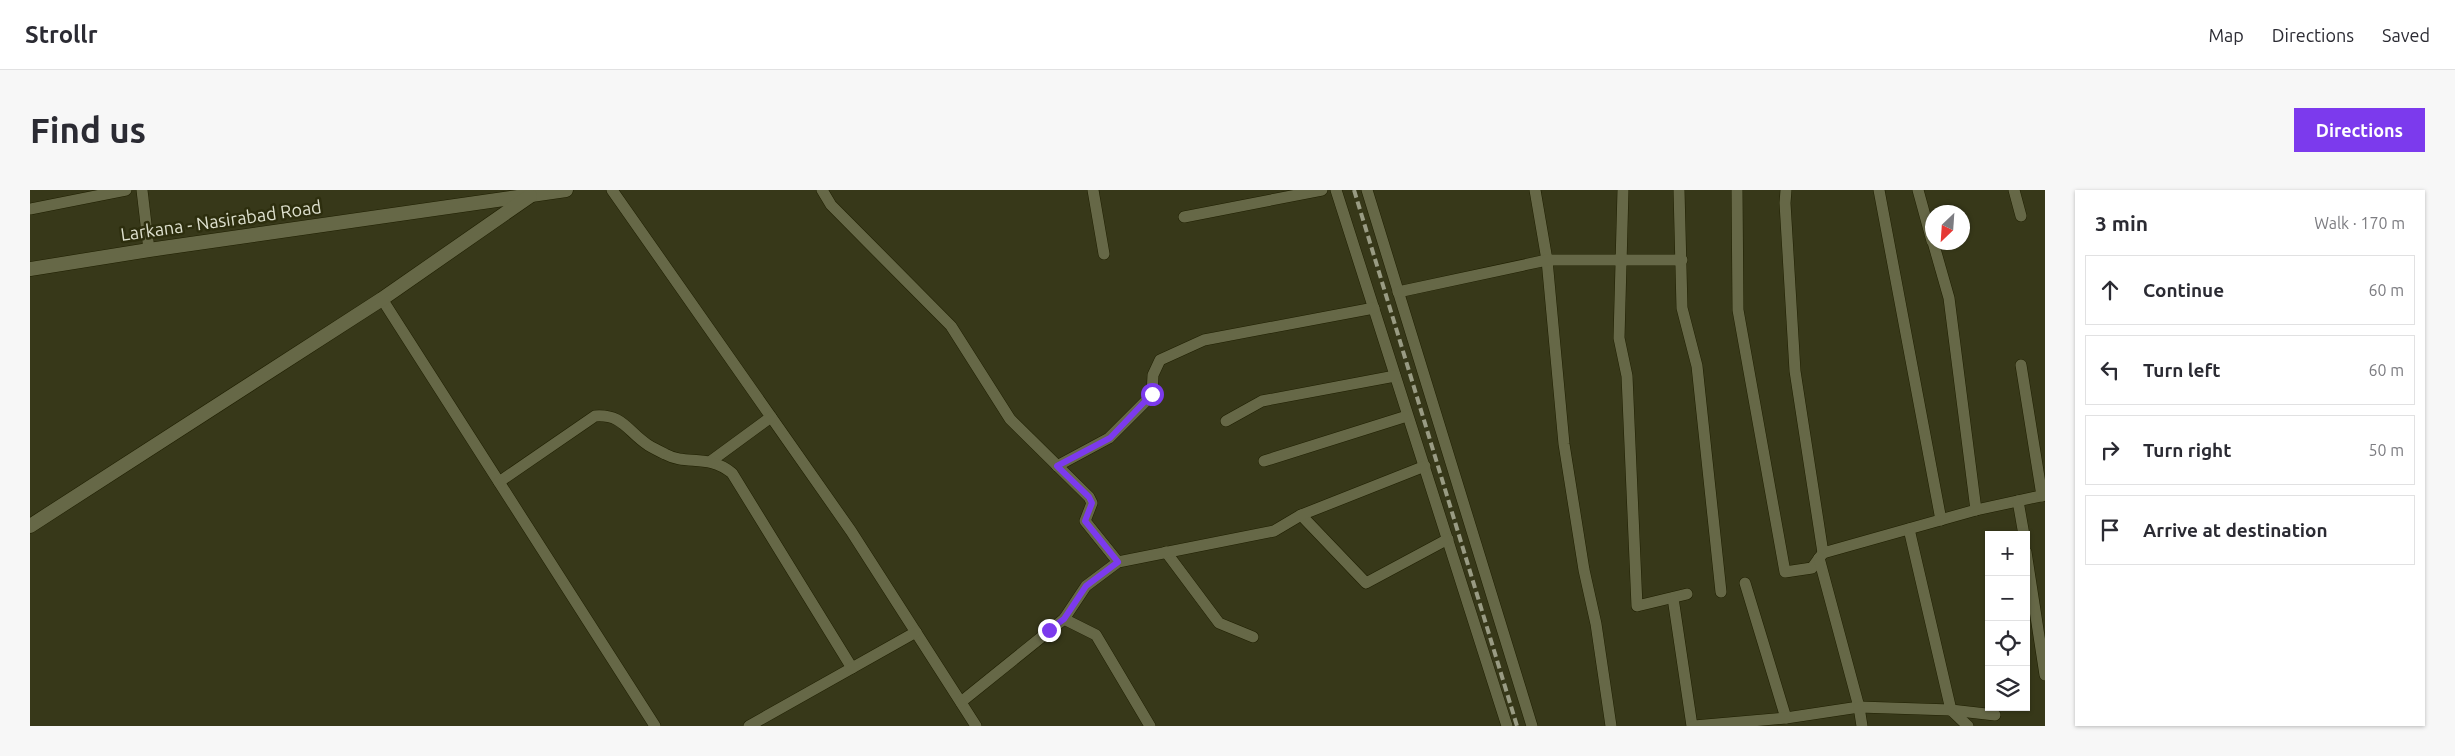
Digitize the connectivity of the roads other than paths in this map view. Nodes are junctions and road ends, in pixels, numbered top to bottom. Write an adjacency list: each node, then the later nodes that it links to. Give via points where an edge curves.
1 (126, 190): 19 (street)
2 (142, 190): 23 (street)
3 (566, 190): 18 (main road, Larkana - Nasirabad Road)
4 (612, 190): 36 (street)
5 (822, 190): 40 (street, via 831,205 952,326 1010,419)
6 (1093, 190): 25 (street)
7 (1322, 190): 22 (street)
8 (1336, 190): 32 (street)
9 (1368, 190): 30 (street)
10 (1535, 190): 26 (street)
11 (1623, 190): 27 (street)
12 (1679, 190): 28 (street)
13 (1737, 190): 53 (street, via 1738,310 1785,572 1812,568)
14 (1786, 190): 53 (street, via 1794,371)
15 (1878, 190): 47 (street)
16 (1918, 190): 20 (street)
17 (2014, 190): 21 (street)
18 (530, 196): 23 (main road, Larkana - Nasirabad Road); 31 (main road)
19 (30, 210)
20 (1925, 214)
21 (2022, 216)
22 (1184, 217)
23 (149, 250): 29 (main road, Larkana - Nasirabad Road)
24 (1935, 250): 45 (street, via 1949,298)
25 (1104, 254)
26 (1547, 260): 27 (street); 30 (street); 76 (street, via 1564,444)
27 (1620, 260): 28 (street); 59 (street, via 1618,338 1627,376 1637,606)
28 (1682, 260): 57 (street, via 1682,308 1697,366)
29 (30, 270)
30 (1398, 292): 75 (street)
31 (382, 299): 42 (street); 48 (main road)
32 (1374, 308): 34 (street); 40 (street, via 1204,340 1160,360 1153,375 1152,394 1110,438)
33 (2021, 365): 43 (street)
34 (1395, 376): 35 (street); 37 (street, via 1262,401)
35 (1408, 416): 39 (street); 41 (street)
36 (771, 417): 38 (street); 61 (street, via 851,531)
37 (1226, 421)
38 (711, 461): 42 (street, via 668,456 647,444 621,421 608,415 595,416); 63 (street, via 732,473)
39 (1264, 462)
40 (1057, 466): 54 (street, via 1089,497 1092,503 1085,521)
41 (1425, 466): 46 (street); 51 (street)
42 (499, 482): 70 (street)
43 (2044, 495): 44 (street)
44 (2018, 501): 45 (street); 50 (street)
45 (1976, 510): 47 (street)
46 (1301, 515): 51 (street, via 1366,583); 52 (street, via 1274,531)
47 (1941, 520): 49 (street)
48 (30, 526)
49 (1910, 529): 53 (street); 67 (street)
50 (2023, 531)
51 (1448, 539): 74 (street)
52 (1166, 552): 54 (street); 62 (street, via 1218,623)
53 (1821, 555): 66 (street)
54 (1118, 562): 60 (street, via 1086,586)
55 (2030, 576): 64 (street)
56 (1745, 583): 69 (street)
57 (1721, 592)
58 (1687, 594): 59 (street)
59 (1673, 598): 77 (street)
60 (1064, 619): 65 (street); 73 (street, via 1096,635)
61 (916, 632): 63 (street); 65 (street)
62 (1253, 637)
63 (852, 668): 71 (street)
64 (2045, 675)
65 (961, 702): 72 (street)
66 (1859, 707): 67 (street); 69 (street); 78 (street)
67 (1951, 710): 68 (street); 79 (street)
68 (1994, 715)
69 (1786, 718): 77 (street)
70 (655, 726)
71 (749, 726)
72 (976, 726)
73 (1150, 726)
74 (1507, 726)
75 (1532, 726)
76 (1611, 726)
77 (1693, 726)
78 (1862, 726)
79 (1968, 726)

